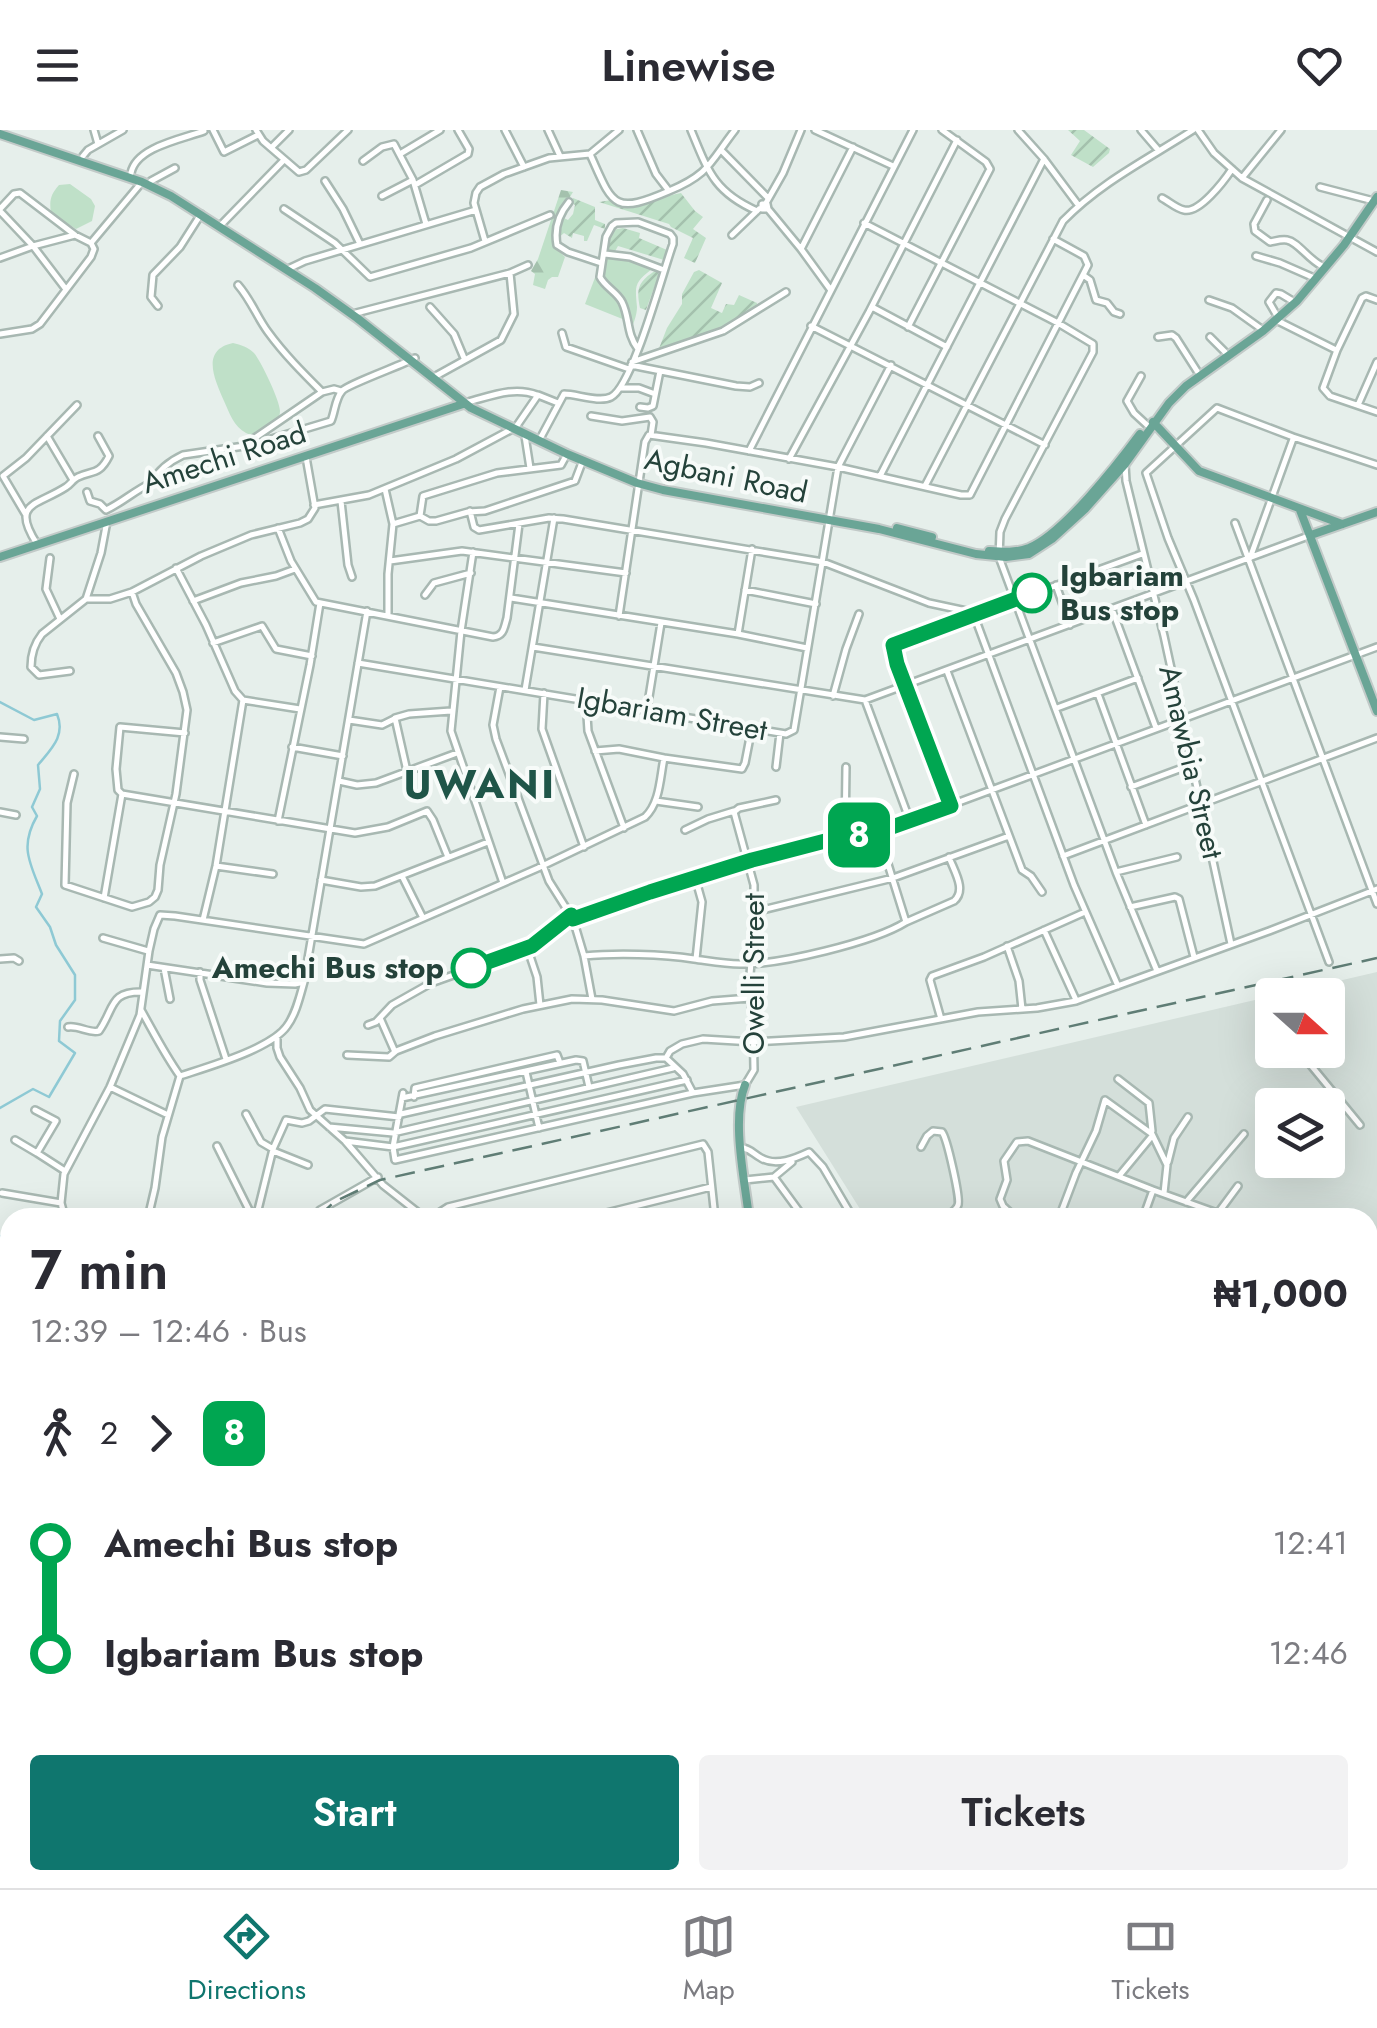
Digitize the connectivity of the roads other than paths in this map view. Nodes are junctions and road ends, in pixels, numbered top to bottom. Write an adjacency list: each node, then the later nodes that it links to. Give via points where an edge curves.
1 (94, 130): 28 (street)
2 (123, 130): 28 (street)
3 (213, 130): 25 (street, via 224,152)
4 (289, 130): 30 (street)
5 (348, 130): 38 (street, via 303,172)
6 (440, 130): 33 (street)
7 (458, 130): 49 (street, via 468,154)
8 (505, 130): 41 (street)
9 (619, 130): 34 (street)
10 (637, 130): 52 (street)
11 (691, 130): 43 (street)
12 (735, 130): 31 (street)
13 (801, 130): 58 (street)
14 (815, 130): 29 (street)
15 (913, 130): 40 (street)
16 (942, 130): 27 (street)
17 (1018, 130): 26 (street)
18 (1036, 130): 26 (street)
19 (1141, 130): 32 (street)
20 (1196, 130): 32 (street); 44 (street)
21 (1281, 130): 46 (street)
22 (204, 131): 45 (street, via 142,155)
23 (550, 131): 36 (street)
24 (1, 132): 35 (main road, Agbani Road); 47 (main road, Agbani Road)
25 (257, 133): 30 (street)
26 (1028, 139): 37 (street)
27 (958, 140): 75 (street); 84 (street, via 989,165)
28 (98, 144): 35 (street)
29 (853, 147): 40 (street); 77 (street)
30 (271, 148): 38 (street)
31 (721, 150): 43 (street); 58 (street)
32 (1159, 151): 59 (street)
33 (400, 154): 39 (street, via 392,143); 49 (street)
34 (590, 154): 36 (street); 52 (street, via 616,202 638,204)
35 (82, 156): 45 (main road, Agbani Road)
36 (560, 156): 41 (street)
37 (1044, 159): 59 (street); 92 (street)
38 (284, 160): 66 (street)
39 (363, 161)
40 (894, 166): 65 (street)
41 (524, 167): 62 (street, via 480,188)
42 (175, 168): 47 (street)
43 (708, 169): 52 (street); 58 (street, via 728,195)
44 (1232, 169): 46 (street); 54 (street, via 1190,210)
45 (130, 173): 47 (main road, Agbani Road)
46 (1242, 178): 70 (street)
47 (146, 181): 63 (main road, Agbani Road); 66 (main road, Agbani Road); 73 (street)
48 (325, 181): 74 (street)
49 (414, 182): 53 (street); 67 (street)
50 (1320, 187): 55 (street)
51 (1377, 188): 55 (main road, Agbani Road)
52 (669, 191)
53 (382, 196)
54 (1162, 198)
55 (1375, 198): 70 (main road, Agbani Road)
56 (1268, 200): 86 (street, via 1256,231 1270,242 1293,242)
57 (569, 202): 83 (street, via 556,240 562,250)
58 (764, 206): 68 (street); 77 (street)
59 (1079, 206): 71 (street)
60 (284, 209): 78 (street)
61 (0, 210): 69 (street, via 20,193); 76 (street)
62 (476, 210): 67 (street); 72 (street)
63 (201, 214): 66 (main road, Agbani Road); 101 (street, via 152,276 151,297)
64 (550, 215): 72 (street)
65 (864, 223): 75 (street); 95 (street)
66 (221, 224): 87 (main road, Agbani Road)
67 (426, 224): 74 (street)
68 (732, 235)
69 (74, 236): 73 (street); 76 (street)
70 (1348, 237): 79 (street); 86 (main road, Agbani Road); 106 (main road, Agbani Road, via 1314,283)
71 (1053, 238): 90 (street, via 1087,258); 100 (street)
72 (485, 241): 78 (street, via 370,277)
73 (92, 243): 94 (street, via 91,257)
74 (360, 244): 78 (street)
75 (904, 244): 84 (street); 102 (street)
76 (33, 246): 82 (street); 94 (street)
77 (802, 248): 95 (street)
78 (340, 250): 87 (street)
79 (1377, 252)
80 (604, 254): 83 (street); 88 (street); 88 (street, via 612,226 638,222 673,238)
81 (1256, 256): 91 (street)
82 (0, 258)
83 (600, 263): 117 (street, via 601,282 622,301)
84 (942, 264): 92 (street); 109 (street)
85 (528, 265): 89 (street)
86 (1322, 266): 91 (main road, Agbani Road)
87 (290, 268): 104 (main road, Agbani Road); 121 (main road, Agbani Road)
88 (664, 270): 117 (street)
89 (510, 273): 104 (street); 120 (street, via 514,310 506,332)
90 (1083, 275): 105 (street, via 1096,300); 107 (street)
91 (1312, 277): 98 (main road, Agbani Road)
92 (980, 284): 100 (street); 116 (street)
93 (238, 286): 133 (street)
94 (65, 288): 112 (street, via 38,326)
95 (830, 289): 108 (street)
96 (786, 292): 123 (street, via 723,331)
97 (1208, 300): 110 (street)
98 (1291, 300): 106 (main road, Agbani Road); 106 (street, via 1272,297)
99 (1377, 300): 118 (street, via 1362,298)
100 (1020, 304): 107 (street); 141 (street)
101 (158, 306)
102 (872, 307): 109 (street); 115 (street)
103 (430, 308): 120 (street, via 454,334)
104 (356, 312): 121 (main road, Agbani Road)
105 (1120, 314)
106 (1276, 317): 110 (main road, Agbani Road); 118 (street); 144 (main road, Agbani Road, via 1192,380)
107 (1058, 324): 145 (street); 153 (street, via 1094,347)
108 (812, 326): 115 (street); 156 (street)
109 (908, 327): 116 (street)
110 (1260, 328): 119 (main road, Agbani Road)
111 (562, 333): 123 (street, via 566,347)
112 (0, 334)
113 (1158, 337): 126 (street, via 1176,338)
114 (1210, 337): 119 (street)
115 (850, 345): 124 (street); 159 (street)
116 (947, 347): 130 (street)
117 (638, 350): 123 (street)
118 (1337, 350): 139 (street, via 1323,388)
119 (1224, 352): 126 (main road, Agbani Road)
120 (464, 358): 128 (street)
121 (413, 359): 128 (main road, Agbani Road); 132 (street); 136 (main road, Agbani Road)
122 (1377, 362): 139 (street)
123 (631, 365): 125 (street); 131 (street)
124 (890, 365): 130 (street); 163 (street, Igbariam Street)
125 (660, 371): 129 (street); 134 (street)
126 (1196, 371): 144 (main road, Agbani Road)
127 (1141, 376): 144 (street, via 1127,401)
128 (434, 377): 136 (main road, Agbani Road)
129 (758, 384)
130 (928, 385): 141 (street); 166 (street)
131 (618, 388): 134 (street); 137 (street, via 605,398 565,394)
132 (342, 391): 133 (street); 154 (street, via 331,421)
133 (322, 392): 154 (street)
134 (655, 394): 140 (street, via 652,407)
135 (538, 395): 136 (street, via 522,390); 137 (street); 146 (street)
136 (466, 403): 146 (main road, Agbani Road); 157 (main road, Amechi Road)
137 (558, 404): 151 (street)
138 (78, 405): 149 (street)
139 (1358, 405): 142 (street)
140 (640, 406)
141 (966, 406): 145 (street); 169 (street)
142 (1377, 412)
143 (591, 416): 148 (street, via 650,417)
144 (1150, 423): 155 (main road); 161 (main road, Agbani Road)
145 (1006, 426): 153 (street); 169 (street, via 971,494)
146 (514, 428): 147 (main road, Agbani Road); 151 (main road, Agbani Road); 170 (street)
147 (524, 433): 158 (main road, Agbani Road); 164 (street)
148 (651, 435): 156 (street); 168 (street)
149 (47, 436): 165 (street); 167 (street)
150 (98, 436): 167 (street, via 108,460)
151 (541, 437): 168 (main road, Agbani Road)
152 (1293, 437): 155 (street, via 1218,408); 162 (street); 172 (street)
153 (1046, 445): 194 (street, via 1004,519)
154 (243, 446): 171 (street, via 173,459 151,483 106,510)
155 (1176, 447): 172 (main road, via 1199,471); 207 (street, via 1146,473)
156 (749, 451): 159 (street)
157 (305, 454): 174 (street); 182 (main road, Amechi Road)
158 (566, 454): 160 (main road, Agbani Road); 164 (street, via 561,465)
159 (789, 459): 163 (street)
160 (583, 460): 168 (main road, Agbani Road); 176 (street, via 574,482)
161 (1124, 461): 193 (street, Amawbia Street); 194 (main road, Agbani Road, via 1052,540 1029,554)
162 (1377, 465)
163 (838, 466): 166 (street); 181 (street, Igbariam Street)
164 (530, 468): 179 (street, via 423,496)
165 (1, 474): 178 (street)
166 (880, 476): 169 (street)
167 (73, 480): 178 (street)
168 (640, 482): 181 (main road, Agbani Road); 188 (street)
169 (925, 486)
170 (385, 489): 173 (street); 184 (street)
171 (87, 492)
172 (1272, 500): 175 (main road); 198 (street)
173 (341, 501): 174 (street); 206 (street)
174 (314, 505): 187 (street, via 305,521)
175 (1300, 510): 186 (main road); 189 (main road)
176 (470, 512): 179 (street, via 436,521); 185 (street, via 478,530)
177 (1377, 512): 186 (main road)
178 (26, 515): 190 (street)
179 (420, 516): 184 (street)
180 (554, 518): 185 (street); 188 (street); 200 (street)
181 (828, 518): 194 (main road, Agbani Road); 201 (street, Igbariam Street)
182 (107, 521): 190 (main road, Amechi Road); 214 (street)
183 (1235, 523): 198 (street)
184 (393, 524): 199 (street)
185 (519, 524): 196 (street)
186 (1342, 524): 189 (main road)
187 (278, 528): 202 (street); 203 (street)
188 (633, 530): 191 (street); 205 (street)
189 (1310, 535): 198 (street); 238 (main road)
190 (38, 544): 195 (main road, Amechi Road)
191 (752, 550): 201 (street); 209 (street)
192 (474, 552): 196 (street); 199 (street); 204 (street)
193 (1142, 553): 208 (street); 211 (street, Amawbia Street)
194 (999, 554): 215 (street)
195 (0, 556)
196 (515, 557): 200 (street); 213 (street)
197 (50, 558): 226 (street, via 46,589)
198 (1249, 558): 207 (street); 245 (street)
199 (390, 560): 224 (street)
200 (547, 561): 205 (street); 218 (street)
201 (823, 562): 219 (street, Igbariam Street); 223 (street, via 929,604)
202 (176, 568): 210 (street); 216 (street)
203 (295, 569): 216 (street); 217 (street)
204 (470, 573): 212 (street, via 434,583); 229 (street)
205 (626, 573): 225 (street)
206 (352, 578)
207 (1186, 582): 211 (street); 256 (street)
208 (1056, 584): 215 (street); 228 (street)
209 (745, 590): 219 (street); 230 (street)
210 (132, 592): 214 (street); 267 (street, via 180,682)
211 (1154, 594): 220 (street); 264 (street, Amawbia Street)
212 (425, 595)
213 (510, 598): 218 (street); 229 (street, via 501,635)
214 (86, 599): 226 (street)
215 (1014, 600): 223 (street); 231 (street)
216 (193, 601): 232 (street)
217 (320, 604): 221 (street); 236 (street)
218 (540, 604): 225 (street); 233 (street)
219 (816, 604): 235 (street, Igbariam Street)
220 (1112, 610): 228 (street); 244 (street)
221 (367, 611): 224 (street); 239 (street)
222 (859, 614): 252 (street)
223 (974, 614): 237 (street); 246 (street, via 895,643)
224 (388, 616): 229 (street)
225 (620, 616): 227 (street)
226 (60, 619): 242 (street, via 36,641 31,667 42,676)
227 (661, 623): 230 (street); 240 (street)
228 (1070, 624): 231 (street)
229 (462, 631): 243 (street)
230 (738, 634): 235 (street)
231 (1030, 640): 237 (street); 258 (street)
232 (213, 643): 236 (street, via 264,626 276,648); 253 (street)
233 (533, 646): 240 (street); 248 (street)
234 (1377, 647): 238 (street)
235 (807, 648): 249 (street, Igbariam Street)
236 (312, 656): 257 (street)
237 (988, 656): 241 (street); 285 (street)
238 (1354, 656): 245 (street); 261 (main road)
239 (358, 663): 243 (street, Igbariam Street); 263 (street)
240 (654, 667): 249 (street); 259 (street)
241 (947, 670): 246 (street); 289 (street)
242 (70, 671)
243 (457, 678): 247 (street, Igbariam Street); 260 (street)
244 (1138, 678): 251 (street); 266 (street)
245 (1293, 678): 256 (street); 278 (street)
246 (906, 686): 255 (street); 295 (street)
247 (500, 687): 248 (street, Igbariam Street); 319 (street, via 494,734)
248 (525, 690): 250 (street, Igbariam Street)
249 (800, 691): 252 (street); 268 (street, Igbariam Street, via 794,730)
250 (544, 692): 254 (street, Igbariam Street); 312 (street, via 542,729)
251 (1098, 694): 258 (street); 272 (street)
252 (833, 696): 255 (street)
253 (242, 700): 257 (street); 297 (street)
254 (586, 700): 259 (street, Igbariam Street); 274 (street)
255 (865, 700): 301 (street)
256 (1231, 702): 264 (street); 287 (street)
257 (300, 709): 273 (street)
258 (1056, 709): 279 (street)
259 (647, 710): 265 (street, Igbariam Street)
260 (451, 711): 262 (street); 275 (street)
261 (1377, 711)
262 (394, 719): 263 (street); 283 (street)
263 (349, 720): 276 (street)
264 (1182, 721): 266 (street); 280 (street, Amawbia Street)
265 (752, 727): 268 (street, Igbariam Street); 277 (street, via 742,769)
266 (1156, 730): 272 (street)
267 (185, 733): 290 (street, via 120,727 116,768); 293 (street)
268 (780, 733): 281 (street)
269 (0, 737): 270 (street)
270 (24, 738)
271 (1377, 738): 278 (street)
272 (1116, 745): 279 (street); 288 (street)
273 (292, 747): 276 (street); 302 (street)
274 (595, 751): 277 (street); 305 (street)
275 (457, 753): 283 (street); 311 (street)
276 (343, 756): 286 (street)
277 (664, 758): 292 (street)
278 (1324, 759): 287 (street); 327 (street)
279 (1074, 760): 285 (street); 310 (street)
280 (1192, 764): 288 (street); 294 (street, Amawbia Street)
281 (776, 767)
282 (846, 767): 308 (street)
283 (407, 772): 286 (street, via 370,785)
284 (74, 774): 329 (street, via 64,882)
285 (1034, 776): 289 (street); 314 (street)
286 (339, 781): 304 (street)
287 (1262, 782): 294 (street); 334 (street)
288 (1131, 787): 303 (street)
289 (994, 791): 295 (street); 309 (street)
290 (122, 794): 293 (street); 329 (street)
291 (776, 800): 298 (street)
292 (656, 801): 296 (street); 305 (street, via 649,814)
293 (174, 802): 297 (street); 329 (street, via 155,898 132,908)
294 (1201, 805): 303 (street); 342 (street, Amawbia Street)
295 (951, 806): 301 (street)
296 (698, 807)
297 (224, 810): 302 (street); 318 (street)
298 (734, 811): 306 (street); 317 (street, Owelli Street)
299 (0, 812): 300 (street)
300 (16, 815)
301 (910, 820): 307 (street)
302 (278, 821): 304 (street)
303 (1146, 825): 310 (street)
304 (330, 828): 315 (street, via 377,830 427,812); 325 (street)
305 (624, 828): 312 (street)
306 (685, 830)
307 (878, 832): 308 (street); 324 (street)
308 (845, 836): 317 (street)
309 (1009, 836): 313 (street); 328 (street, via 1022,870)
310 (1105, 841): 314 (street); 320 (street)
311 (488, 842): 315 (street); 326 (street)
312 (584, 847): 319 (street)
313 (949, 856): 324 (street); 338 (street, via 959,897)
314 (1064, 856): 333 (street)
315 (448, 857): 322 (street)
316 (1177, 858): 320 (street)
317 (749, 861): 323 (street); 332 (street, Owelli Street)
318 (216, 866): 321 (street); 337 (street)
319 (543, 866): 326 (street); 335 (street)
320 (1116, 872): 331 (street)
321 (273, 874)
322 (402, 876): 325 (street, via 367,888); 336 (street)
323 (696, 876): 335 (street); 349 (street, via 702,902)
324 (892, 878): 332 (street); 338 (street)
325 (321, 880): 340 (street)
326 (503, 883): 336 (street)
327 (1375, 890): 330 (street); 334 (street)
328 (1042, 892)
329 (104, 898)
330 (1377, 904)
331 (1130, 908): 347 (street, via 1179,899); 355 (street)
332 (754, 912): 352 (street, Owelli Street)
333 (1085, 912): 339 (street); 358 (street)
334 (1313, 914): 342 (street); 351 (street)
335 (572, 917): 344 (street); 346 (street)
336 (423, 918): 340 (street, via 364,944)
337 (202, 920): 340 (street); 345 (street, via 161,915)
338 (906, 922): 352 (street, via 860,941)
339 (1044, 930): 343 (street); 363 (street)
340 (310, 937): 357 (street)
341 (103, 938): 345 (street)
342 (1231, 944): 347 (street)
343 (1007, 946): 366 (street); 368 (street, via 932,976)
344 (528, 949): 364 (street); 367 (street, via 431,983)
345 (149, 951): 353 (street)
346 (584, 956): 349 (street); 362 (street)
347 (1194, 957): 355 (street)
348 (0, 959): 350 (street)
349 (696, 959): 352 (street)
350 (19, 961)
351 (1329, 962)
352 (750, 964): 360 (street, Owelli Street)
353 (147, 965): 354 (street); 359 (street)
354 (164, 968): 356 (street); 361 (street)
355 (1158, 971): 358 (street)
356 (200, 972): 357 (street); 376 (street)
357 (304, 982): 371 (street, via 290,1023)
358 (1118, 986): 363 (street)
359 (144, 992): 365 (street); 369 (street, via 118,997 100,1031)
360 (750, 998): 362 (street, via 674,1011); 372 (street, Owelli Street)
361 (170, 999)
362 (592, 999): 364 (street)
363 (1076, 1001): 366 (street)
364 (540, 1005): 373 (street)
365 (140, 1008): 383 (street); 389 (street)
366 (1022, 1009): 368 (street)
367 (380, 1018): 370 (street); 373 (street)
368 (941, 1019): 372 (street, via 844,1037)
369 (68, 1026)
370 (368, 1026)
371 (278, 1036): 376 (street); 397 (street, via 280,1057)
372 (753, 1042): 375 (street, via 690,1042); 386 (street, Owelli Street, via 753,1074)
373 (395, 1052): 374 (street, via 386,1058)
374 (347, 1055)
375 (666, 1058): 379 (street); 382 (street)
376 (226, 1059): 383 (street)
377 (524, 1061): 378 (street, via 557,1054); 381 (street); 391 (street, via 415,1088)
378 (560, 1063): 381 (street); 382 (street, via 581,1060)
379 (676, 1068): 385 (street); 388 (street)
380 (1313, 1068): 400 (street)
381 (526, 1071): 387 (street); 391 (street)
382 (586, 1073): 387 (street); 388 (street)
383 (180, 1076): 396 (street)
384 (1118, 1079): 405 (street, via 1149,1102)
385 (687, 1080): 390 (street); 395 (street)
386 (744, 1085): 390 (street); 410 (main road)
387 (529, 1086): 392 (street); 398 (street)
388 (589, 1087): 392 (street)
389 (110, 1088): 396 (street); 418 (street)
390 (694, 1093): 402 (street)
391 (414, 1097): 398 (street, via 403,1096)
392 (532, 1100): 395 (street); 403 (street)
393 (36, 1110): 413 (street, via 56,1122)
394 (246, 1114): 412 (street)
395 (536, 1114): 402 (street); 409 (street)
396 (168, 1116): 431 (street)
397 (316, 1116): 398 (street, via 328,1109); 401 (street); 412 (street, via 302,1123 286,1120)
398 (400, 1116): 403 (street)
399 (1188, 1117): 417 (street)
400 (1360, 1124)
401 (329, 1127): 403 (street); 407 (street)
402 (539, 1128): 409 (street, via 394,1160)
403 (395, 1132): 409 (street)
404 (1244, 1134): 428 (street)
405 (1152, 1135): 415 (street, via 1106,1100); 417 (street); 419 (street)
406 (15, 1140): 413 (street)
407 (345, 1141): 409 (street); 420 (street)
408 (217, 1146): 432 (street)
409 (392, 1147)
410 (740, 1147): 414 (street, via 760,1158); 422 (main road)
411 (921, 1147): 442 (street, via 933,1131 944,1134)
412 (272, 1150): 416 (street); 433 (street)
413 (37, 1153): 418 (street)
414 (795, 1160): 421 (street); 441 (street, via 809,1152)
415 (1083, 1163): 419 (street); 443 (street, via 1017,1142 1004,1160); 444 (street)
416 (308, 1164)
417 (1167, 1164): 427 (street)
418 (65, 1171): 429 (street)
419 (1119, 1176): 425 (street)
420 (378, 1177): 434 (street); 435 (street)
421 (774, 1177): 422 (street); 440 (street)
422 (745, 1180): 439 (main road)
423 (1238, 1186): 447 (street)
424 (711, 1187): 436 (street, via 703,1144); 437 (street); 438 (street)
425 (1153, 1190): 427 (street); 445 (street)
426 (2, 1193): 429 (street)
427 (1164, 1194): 428 (street)
428 (1186, 1202): 446 (street)
429 (61, 1204): 430 (street)
430 (62, 1208)
431 (151, 1208)
432 (250, 1208)
433 (258, 1208)
434 (324, 1208)
435 (414, 1208)
436 (450, 1208)
437 (626, 1208)
438 (714, 1208)
439 (749, 1208)
440 (797, 1208)
441 (847, 1208)
442 (956, 1208)
443 (1005, 1208)
444 (1063, 1208)
445 (1147, 1208)
446 (1205, 1208)
447 (1221, 1208)

